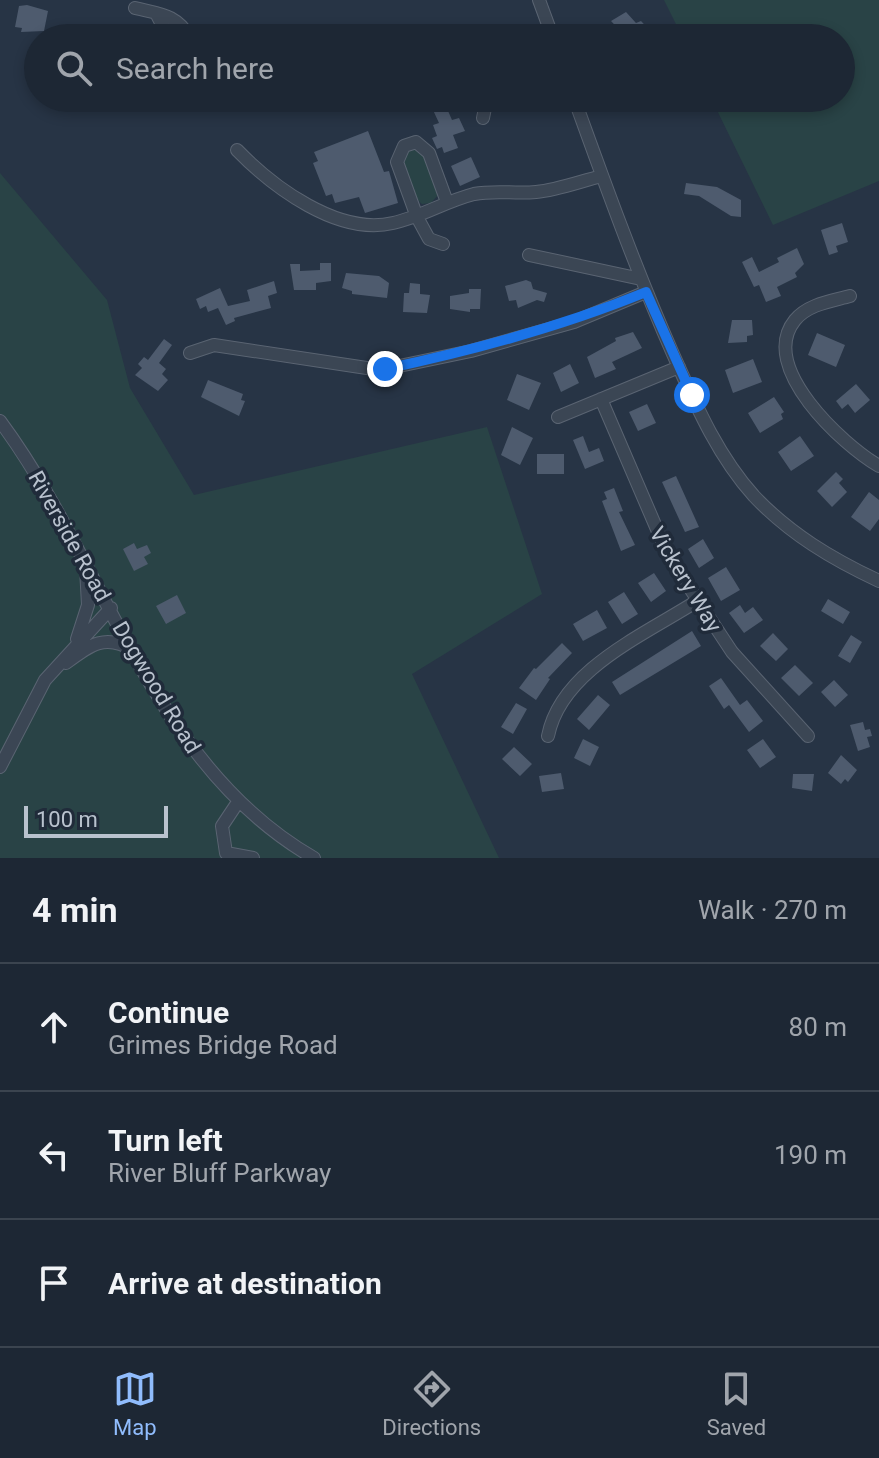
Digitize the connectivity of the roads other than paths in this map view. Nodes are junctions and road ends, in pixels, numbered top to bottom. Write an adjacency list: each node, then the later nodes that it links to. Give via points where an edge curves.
1 (539, 0): 6 (street)
2 (135, 8): 3 (street)
3 (156, 13): 4 (street); 5 (street)
4 (162, 24)
5 (182, 24)
6 (548, 24)
7 (484, 112): 9 (street)
8 (579, 112): 11 (street)
9 (483, 118)
10 (237, 150): 13 (street, via 254,168 325,214 372,225)
11 (602, 176): 12 (street, via 536,192 492,191); 16 (street)
12 (447, 202): 13 (street); 13 (street, via 425,148 416,142 404,146 397,162)
13 (417, 217): 14 (street, via 429,239)
14 (443, 244)
15 (529, 255): 16 (street)
16 (641, 279): 17 (street)
17 (646, 292): 19 (street, via 574,322 380,370 214,345); 20 (street)
18 (850, 296): 24 (street, via 802,313 790,328 786,351 799,387 816,412 849,446)
19 (190, 353)
20 (679, 367): 21 (street); 26 (street, via 720,449 752,493 812,545)
21 (601, 399): 22 (street); 27 (street, Vickery Way, via 659,538)
22 (558, 417)
23 (0, 421): 25 (street, Riverside Road)
24 (879, 466)
25 (85, 560): 28 (street, Riverside Road); 29 (street, via 88,605)
26 (879, 581)
27 (697, 601): 32 (street, via 575,682 556,709); 33 (street, Vickery Way, via 732,652)
28 (111, 608): 29 (street, Riverside Road); 30 (street, Dogwood Road)
29 (74, 645): 31 (street, Riverside Road)
30 (133, 650): 31 (street, via 115,641 98,641); 35 (street, Dogwood Road, via 188,744)
31 (45, 680): 34 (street, Riverside Road)
32 (548, 736)
33 (808, 736)
34 (0, 767)
35 (238, 802): 36 (street, via 222,826); 38 (street, Dogwood Road)
36 (221, 855): 37 (street)
37 (253, 858)
38 (314, 858)

